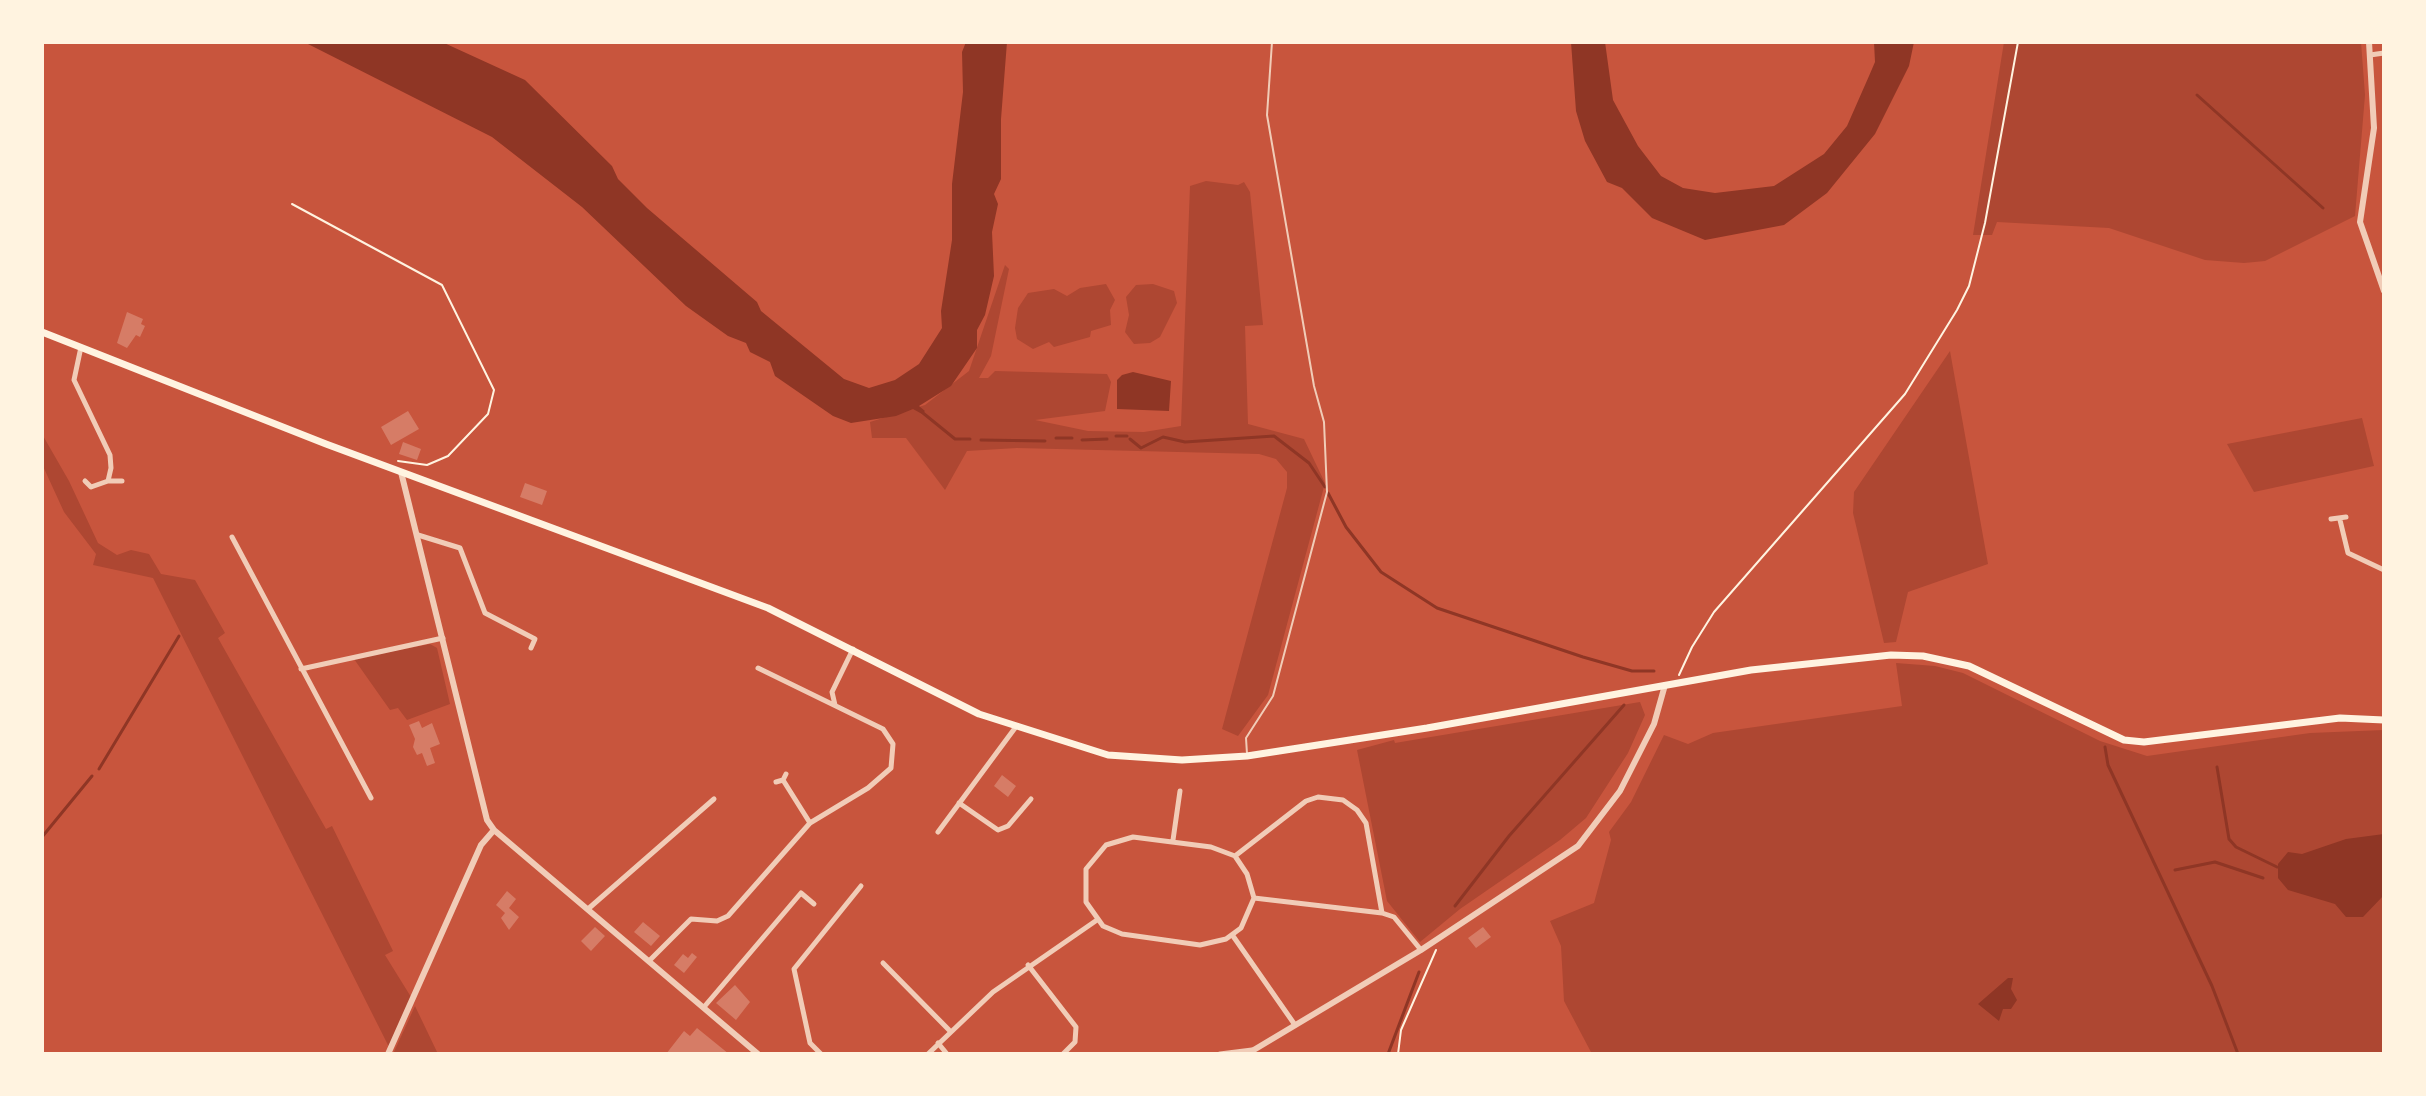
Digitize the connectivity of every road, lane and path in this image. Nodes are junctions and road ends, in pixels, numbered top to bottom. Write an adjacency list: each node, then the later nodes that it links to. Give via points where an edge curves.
1 (1272, 42): 29 (lane, via 1267,115 1324,422 1327,492 1273,696 1246,738)
2 (2018, 42): 24 (path, via 1976,260 1957,310 1905,394 1731,592)
3 (2369, 42): 5 (street)
4 (2384, 53): 5 (street)
5 (2370, 55): 7 (street, via 2374,128 2360,222)
6 (292, 204): 10 (path, via 442,285 494,390 488,414 448,456 427,465 393,460)
7 (2384, 291)
8 (42, 332): 9 (main road)
9 (81, 346): 10 (main road); 13 (street, via 74,380 110,455)
10 (386, 467): 11 (main road)
11 (401, 472): 16 (street); 21 (main road, via 768,608)
12 (85, 481): 13 (street, via 91,487)
13 (108, 481): 14 (street)
14 (122, 481)
15 (2331, 519): 18 (street, via 2343,519 2348,553)
16 (418, 535): 19 (street); 20 (street, via 460,548 485,613 535,639)
17 (232, 537): 23 (street)
18 (2384, 570)
19 (444, 637): 23 (street); 37 (street, via 479,797)
20 (531, 648)
21 (853, 648): 26 (street, via 832,692); 28 (main road)
22 (758, 668): 26 (street)
23 (301, 669): 32 (street)
24 (1674, 683): 25 (main road); 27 (main road, via 1856,656 1923,656 1969,666 2124,740 2144,742 2340,718)
25 (1665, 685): 29 (main road); 48 (street, via 1654,724 1595,827 1557,861)
26 (835, 706): 36 (street, via 888,734 893,760 882,778)
27 (2384, 720)
28 (1015, 728): 29 (main road, via 1142,759); 35 (street)
29 (1247, 756)
30 (776, 782): 36 (street, via 785,777)
31 (1180, 791): 39 (street)
32 (371, 798)
33 (714, 799): 44 (street)
34 (1031, 799): 35 (street, via 998,830)
35 (959, 803): 38 (street)
36 (810, 823): 50 (street, via 728,916 717,921 691,919)
37 (494, 830): 44 (street); 57 (street, via 481,845)
38 (938, 832)
39 (1173, 840): 40 (street); 46 (street, via 1122,838 1096,852 1083,883)
40 (1235, 856): 42 (street); 45 (street, via 1306,801 1343,800 1366,823)
41 (861, 886): 60 (street, via 794,969 810,1043)
42 (1254, 898): 45 (street); 47 (street)
43 (814, 904): 53 (street, via 801,893)
44 (588, 909): 50 (street)
45 (1382, 913): 49 (street, via 1394,917)
46 (1097, 920): 47 (street, via 1122,934 1200,945); 52 (street)
47 (1233, 936): 54 (street)
48 (1435, 940): 49 (street); 65 (path, via 1436,949 1401,1030)
49 (1421, 950): 54 (street)
50 (650, 960): 53 (street)
51 (883, 963): 55 (street)
52 (1028, 965): 55 (street); 63 (street, via 1076,1027 1075,1042)
53 (704, 1007): 59 (street)
54 (1295, 1025): 58 (street)
55 (949, 1030): 56 (street)
56 (938, 1043): 61 (street); 62 (street)
57 (389, 1052)
58 (1250, 1052): 64 (street)
59 (758, 1054)
60 (821, 1054)
61 (928, 1054)
62 (947, 1054)
63 (1063, 1054)
64 (1220, 1054)
65 (1398, 1054)

